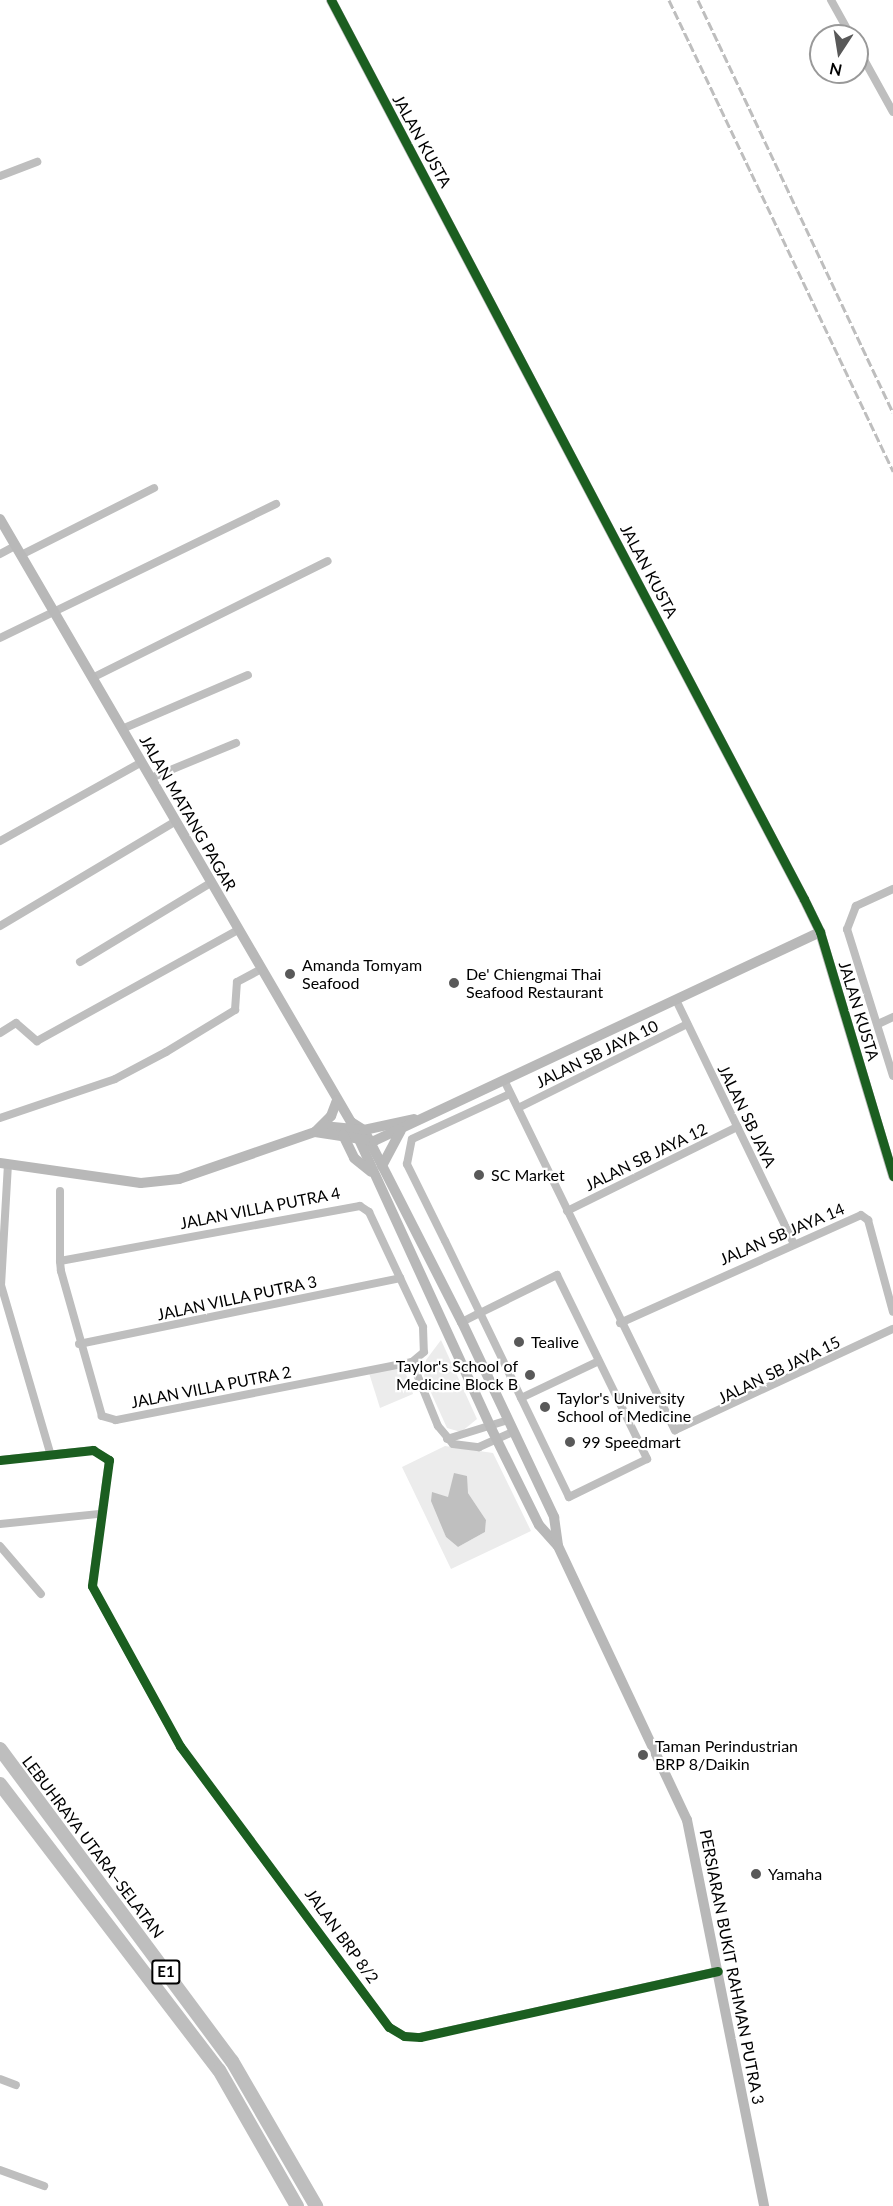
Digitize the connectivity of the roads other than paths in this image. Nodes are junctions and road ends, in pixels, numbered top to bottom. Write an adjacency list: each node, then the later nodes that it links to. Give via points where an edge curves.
1 (331, 0): 28 (main road, JALAN KUSTA)
2 (831, 0): 3 (street)
3 (844, 24)
4 (869, 69): 5 (street)
5 (893, 112)
6 (38, 162): 7 (street)
7 (0, 176)
8 (154, 488): 11 (street)
9 (276, 504): 14 (street)
10 (0, 519): 11 (main road, JALAN MATANG PAGAR)
11 (18, 550): 12 (street); 14 (main road, JALAN MATANG PAGAR)
12 (0, 554)
13 (328, 561): 17 (street)
14 (54, 613): 15 (street); 17 (main road, JALAN MATANG PAGAR)
15 (0, 638)
16 (248, 675): 18 (street)
17 (92, 678): 18 (main road, JALAN MATANG PAGAR)
18 (122, 729): 20 (main road, JALAN MATANG PAGAR)
19 (236, 743): 21 (street)
20 (142, 762): 21 (main road, JALAN MATANG PAGAR); 23 (street)
21 (151, 778): 22 (main road, JALAN MATANG PAGAR)
22 (176, 821): 24 (main road, JALAN MATANG PAGAR); 26 (street)
23 (0, 841)
24 (212, 882): 27 (main road, JALAN MATANG PAGAR); 29 (street)
25 (893, 889): 34 (street, via 856,906 848,916 847,929)
26 (0, 926)
27 (238, 930): 30 (main road, JALAN MATANG PAGAR); 35 (street, via 38,1041 16,1023)
28 (820, 932): 31 (main road); 51 (main road, JALAN KUSTA)
29 (80, 962)
30 (261, 969): 40 (main road, JALAN MATANG PAGAR); 43 (street, via 237,982 235,1010 166,1052 115,1079)
31 (677, 1002): 33 (street, JALAN SB JAYA); 37 (main road)
32 (893, 1017): 34 (street)
33 (687, 1024): 42 (street, JALAN SB JAYA 10); 45 (street, JALAN SB JAYA)
34 (878, 1024): 36 (street)
35 (0, 1033)
36 (893, 1076)
37 (504, 1080): 38 (main road); 39 (street)
38 (475, 1093): 41 (street); 44 (main road)
39 (510, 1094): 41 (street); 42 (street)
40 (337, 1100): 46 (main road); 49 (main road, JALAN MATANG PAGAR)
41 (482, 1107): 66 (street, via 412,1140 406,1152 407,1164)
42 (518, 1107): 57 (street)
43 (0, 1118)
44 (418, 1119): 47 (main road); 48 (main road)
45 (737, 1127): 57 (street, JALAN SB JAYA 12); 61 (street, JALAN SB JAYA)
46 (319, 1129): 49 (main road); 52 (main road, via 228,1166 160,1181)
47 (403, 1129): 50 (main road); 53 (main road)
48 (364, 1130): 49 (main road, PERSIARAN BUKIT RAHMAN PUTRA 3); 50 (main road, PERSIARAN BUKIT RAHMAN PUTRA 3)
49 (350, 1131): 50 (main road); 54 (main road, JALAN MATANG PAGAR, via 354,1158)
50 (370, 1141): 53 (main road, PERSIARAN BUKIT RAHMAN PUTRA 3)
51 (888, 1142): 55 (main road, JALAN KUSTA)
52 (4, 1163): 59 (street)
53 (382, 1166): 58 (main road, PERSIARAN BUKIT RAHMAN PUTRA 3)
54 (372, 1172): 60 (main road, PERSIARAN BUKIT RAHMAN PUTRA 3)
55 (893, 1176)
56 (60, 1191): 62 (street, JALAN VILLA PUTRA 2)
57 (567, 1211): 68 (street)
58 (412, 1223): 60 (main road, via 410,1241); 67 (main road, PERSIARAN BUKIT RAHMAN PUTRA 3)
59 (0, 1225): 64 (street)
60 (402, 1241): 75 (main road, PERSIARAN BUKIT RAHMAN PUTRA 3)
61 (793, 1242): 65 (street, JALAN SB JAYA 14, via 864,1216); 68 (street, JALAN SB JAYA 14)
62 (60, 1261): 63 (street, JALAN VILLA PUTRA 4, via 349,1204 369,1212); 70 (street, JALAN VILLA PUTRA 2)
63 (400, 1278): 70 (street, JALAN VILLA PUTRA 3); 72 (street, JALAN VILLA PUTRA 4, via 425,1344)
64 (1, 1285): 79 (street)
65 (893, 1312)
66 (480, 1313): 67 (street); 71 (street, via 557,1275); 73 (street)
67 (462, 1322): 74 (main road, PERSIARAN BUKIT RAHMAN PUTRA 3)
68 (620, 1323): 69 (street, JALAN SB JAYA 15, via 675,1430)
69 (893, 1329)
70 (80, 1344): 72 (street, JALAN VILLA PUTRA 2, via 96,1410 116,1420)
71 (599, 1361): 73 (street); 73 (street, via 647,1459 569,1497)
72 (412, 1362): 77 (street)
73 (521, 1398)
74 (508, 1420): 75 (street); 76 (main road, PERSIARAN BUKIT RAHMAN PUTRA 3)
75 (490, 1428): 77 (street); 78 (main road, PERSIARAN BUKIT RAHMAN PUTRA 3)
76 (513, 1432): 78 (street); 84 (main road, PERSIARAN BUKIT RAHMAN PUTRA 3, via 554,1517)
77 (447, 1439): 78 (street, via 464,1448)
78 (496, 1439): 84 (main road, PERSIARAN BUKIT RAHMAN PUTRA 3, via 539,1524)
79 (50, 1453): 80 (street); 81 (street, via 93,1450 109,1460)
80 (0, 1460)
81 (99, 1514): 82 (street); 88 (street, JALAN BRP 8/2, via 90,1578 180,1746 397,2032 420,2037)
82 (0, 1524)
83 (0, 1546): 85 (street)
84 (558, 1546): 88 (main road, PERSIARAN BUKIT RAHMAN PUTRA 3, via 687,1820)
85 (41, 1594)
86 (0, 1749): 94 (highway, LEBUHRAYA UTARA–SELATAN / E1, via 232,2061)
87 (0, 1784): 93 (highway, E1, via 219,2070)
88 (718, 1971): 95 (main road, PERSIARAN BUKIT RAHMAN PUTRA 3)
89 (0, 2079): 90 (street)
90 (16, 2085)
91 (0, 2170): 92 (street)
92 (44, 2186)
93 (297, 2206)
94 (316, 2206)
95 (764, 2206)

